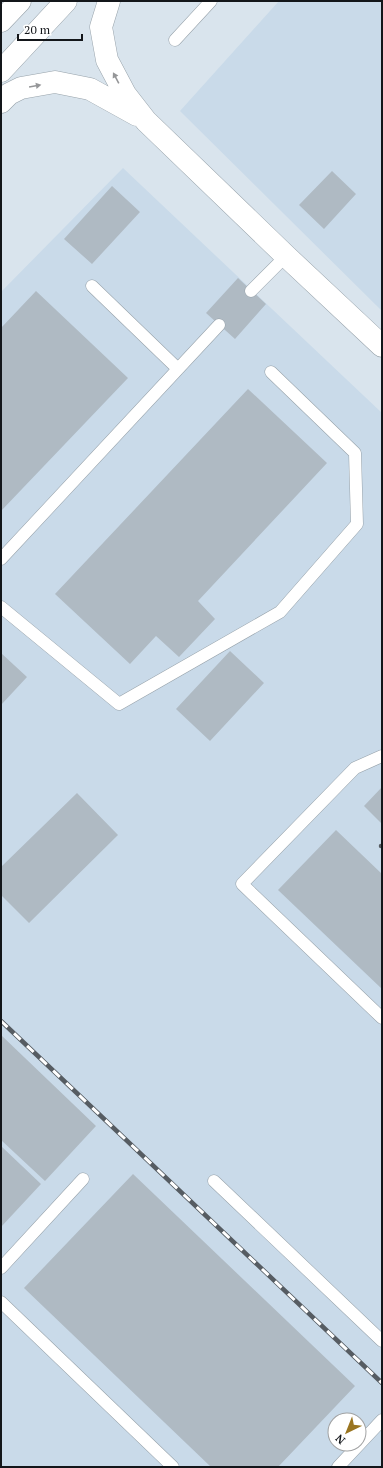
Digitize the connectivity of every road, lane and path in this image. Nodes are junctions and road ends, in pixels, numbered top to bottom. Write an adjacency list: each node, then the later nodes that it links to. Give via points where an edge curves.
1 (20, 1): 5 (street)
2 (66, 1): 7 (street)
3 (109, 1): 9 (street, one-way to 3, via 125,94 107,60 101,26)
4 (211, 1): 6 (lane)
5 (1, 21)
6 (175, 40)
7 (1, 70)
8 (1, 102): 9 (street, one-way to 9, via 20,88 55,82 90,89)
9 (146, 121): 10 (street)
10 (286, 256): 12 (lane); 14 (street)
11 (92, 286): 15 (lane)
12 (252, 291)
13 (219, 325): 15 (lane)
14 (382, 346)
15 (178, 369): 17 (lane)
16 (271, 372): 18 (lane, via 355,453 356,524 280,612 119,704)
17 (1, 559)
18 (1, 607)
19 (382, 756): 20 (lane, via 355,768 242,884)
20 (382, 1018)
21 (83, 1179): 23 (lane)
22 (214, 1182): 25 (lane)
23 (1, 1268)
24 (1, 1302): 27 (lane)
25 (382, 1341)
26 (382, 1420): 28 (lane)
27 (173, 1467)
28 (338, 1467)

